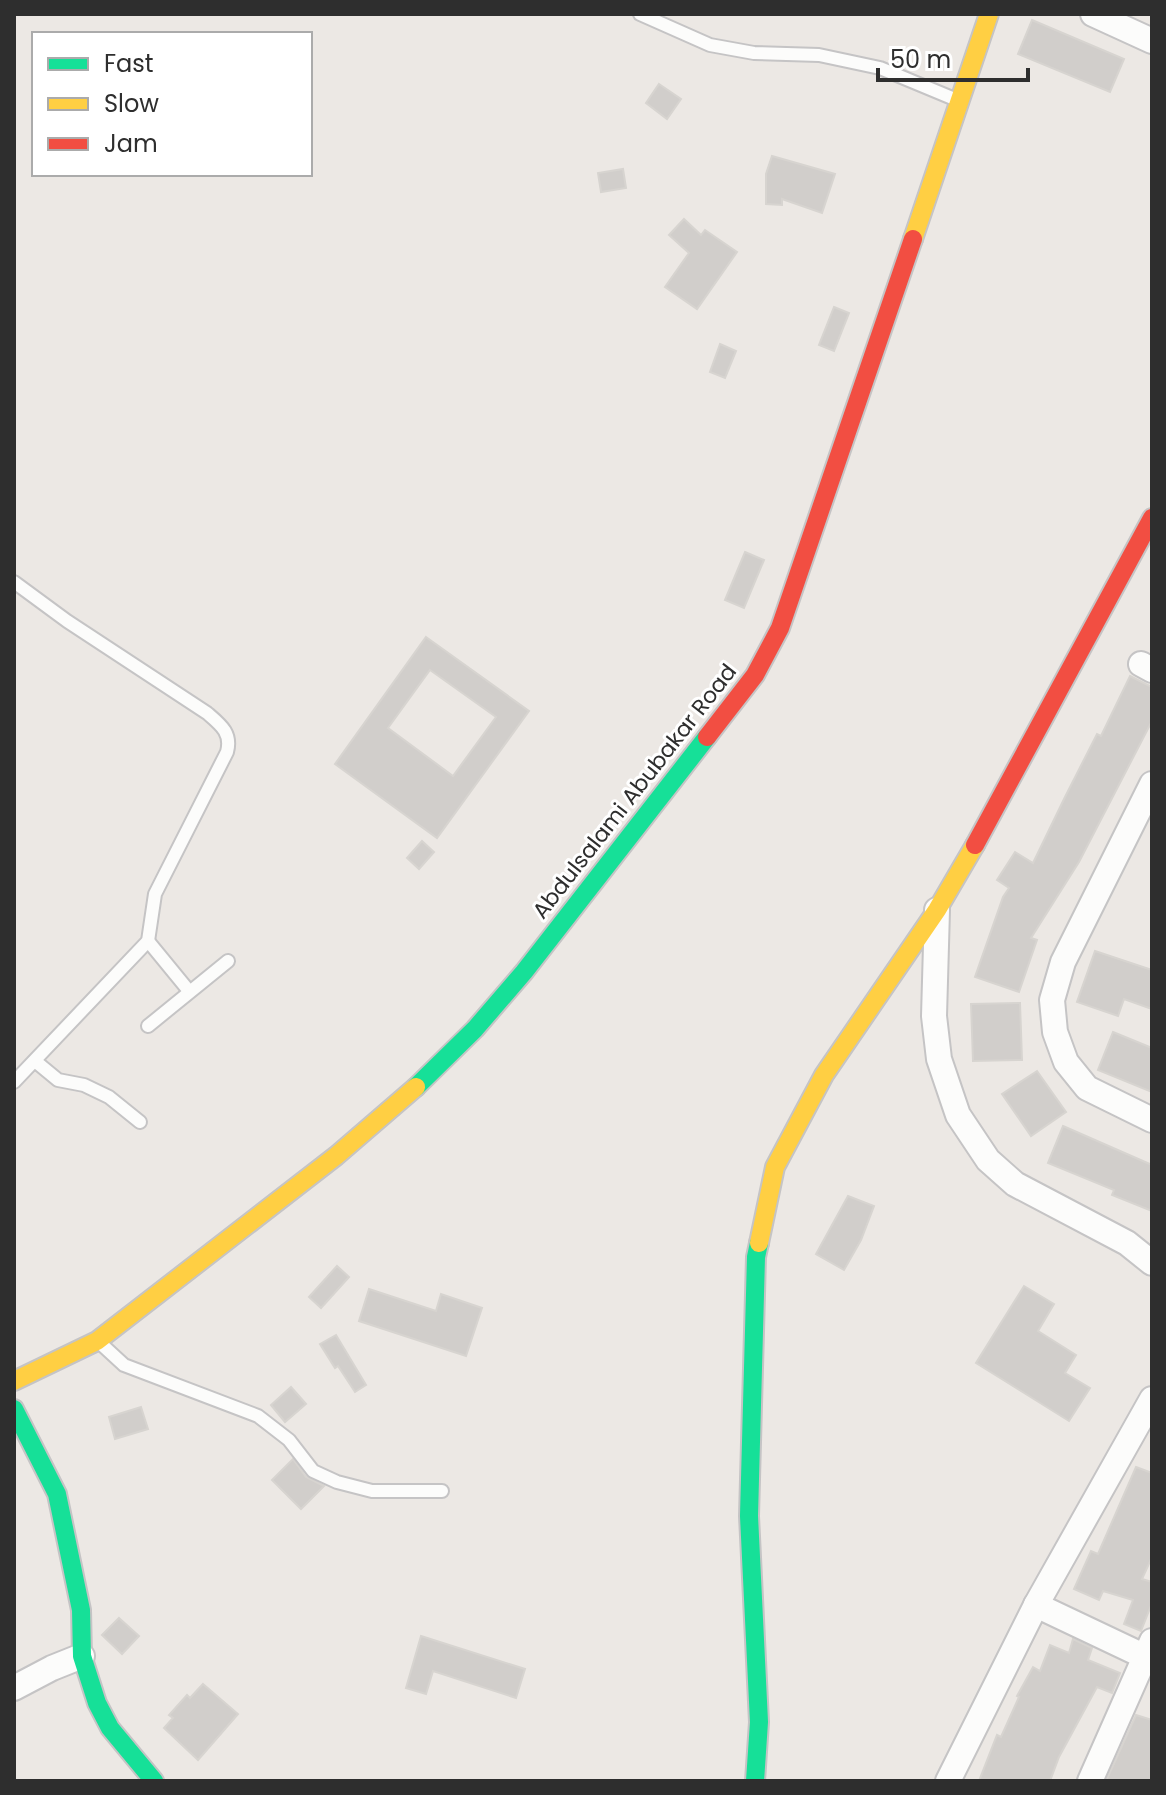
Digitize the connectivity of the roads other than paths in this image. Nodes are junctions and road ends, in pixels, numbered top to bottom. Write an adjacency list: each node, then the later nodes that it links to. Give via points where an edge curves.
1 (640, 14): 5 (lane, via 710,45 819,55 880,68)
2 (989, 14): 5 (street, Abdulsalami Abubakar Road)
3 (1093, 14): 4 (street)
4 (1152, 41)
5 (960, 101): 19 (street, Abdulsalami Abubakar Road, via 780,628 755,675 524,972 446,1059 336,1156)
6 (1152, 518): 9 (street)
7 (14, 582): 10 (lane, via 207,713 227,733 227,752 155,894)
8 (1152, 784): 16 (street, via 1063,962 1052,1000 1055,1032 1066,1062 1087,1088)
9 (937, 910): 18 (street, via 934,1016 939,1059 958,1115 988,1160 1015,1184 1127,1243); 29 (street, via 824,1075 775,1167 762,1227 756,1257 749,1516 759,1722)
10 (148, 941): 12 (lane); 14 (lane)
11 (228, 961): 12 (lane)
12 (189, 991): 13 (lane)
13 (148, 1026)
14 (35, 1061): 15 (lane); 17 (lane, via 58,1080 109,1097)
15 (14, 1082)
16 (1152, 1120)
17 (140, 1122)
18 (1152, 1263)
19 (97, 1341): 20 (street, Abdulsalami Abubakar Road); 23 (lane, via 124,1365 258,1416 289,1440 313,1471 337,1482 372,1491)
20 (14, 1381)
21 (1152, 1399): 24 (street)
22 (14, 1409): 26 (street, via 57,1494 81,1610)
23 (442, 1491)
24 (1036, 1605): 25 (street); 30 (street)
25 (1150, 1653): 31 (street)
26 (82, 1656): 27 (street); 28 (street, via 110,1728)
27 (14, 1688)
28 (154, 1781)
29 (755, 1781)
30 (948, 1781)
31 (1090, 1781)

